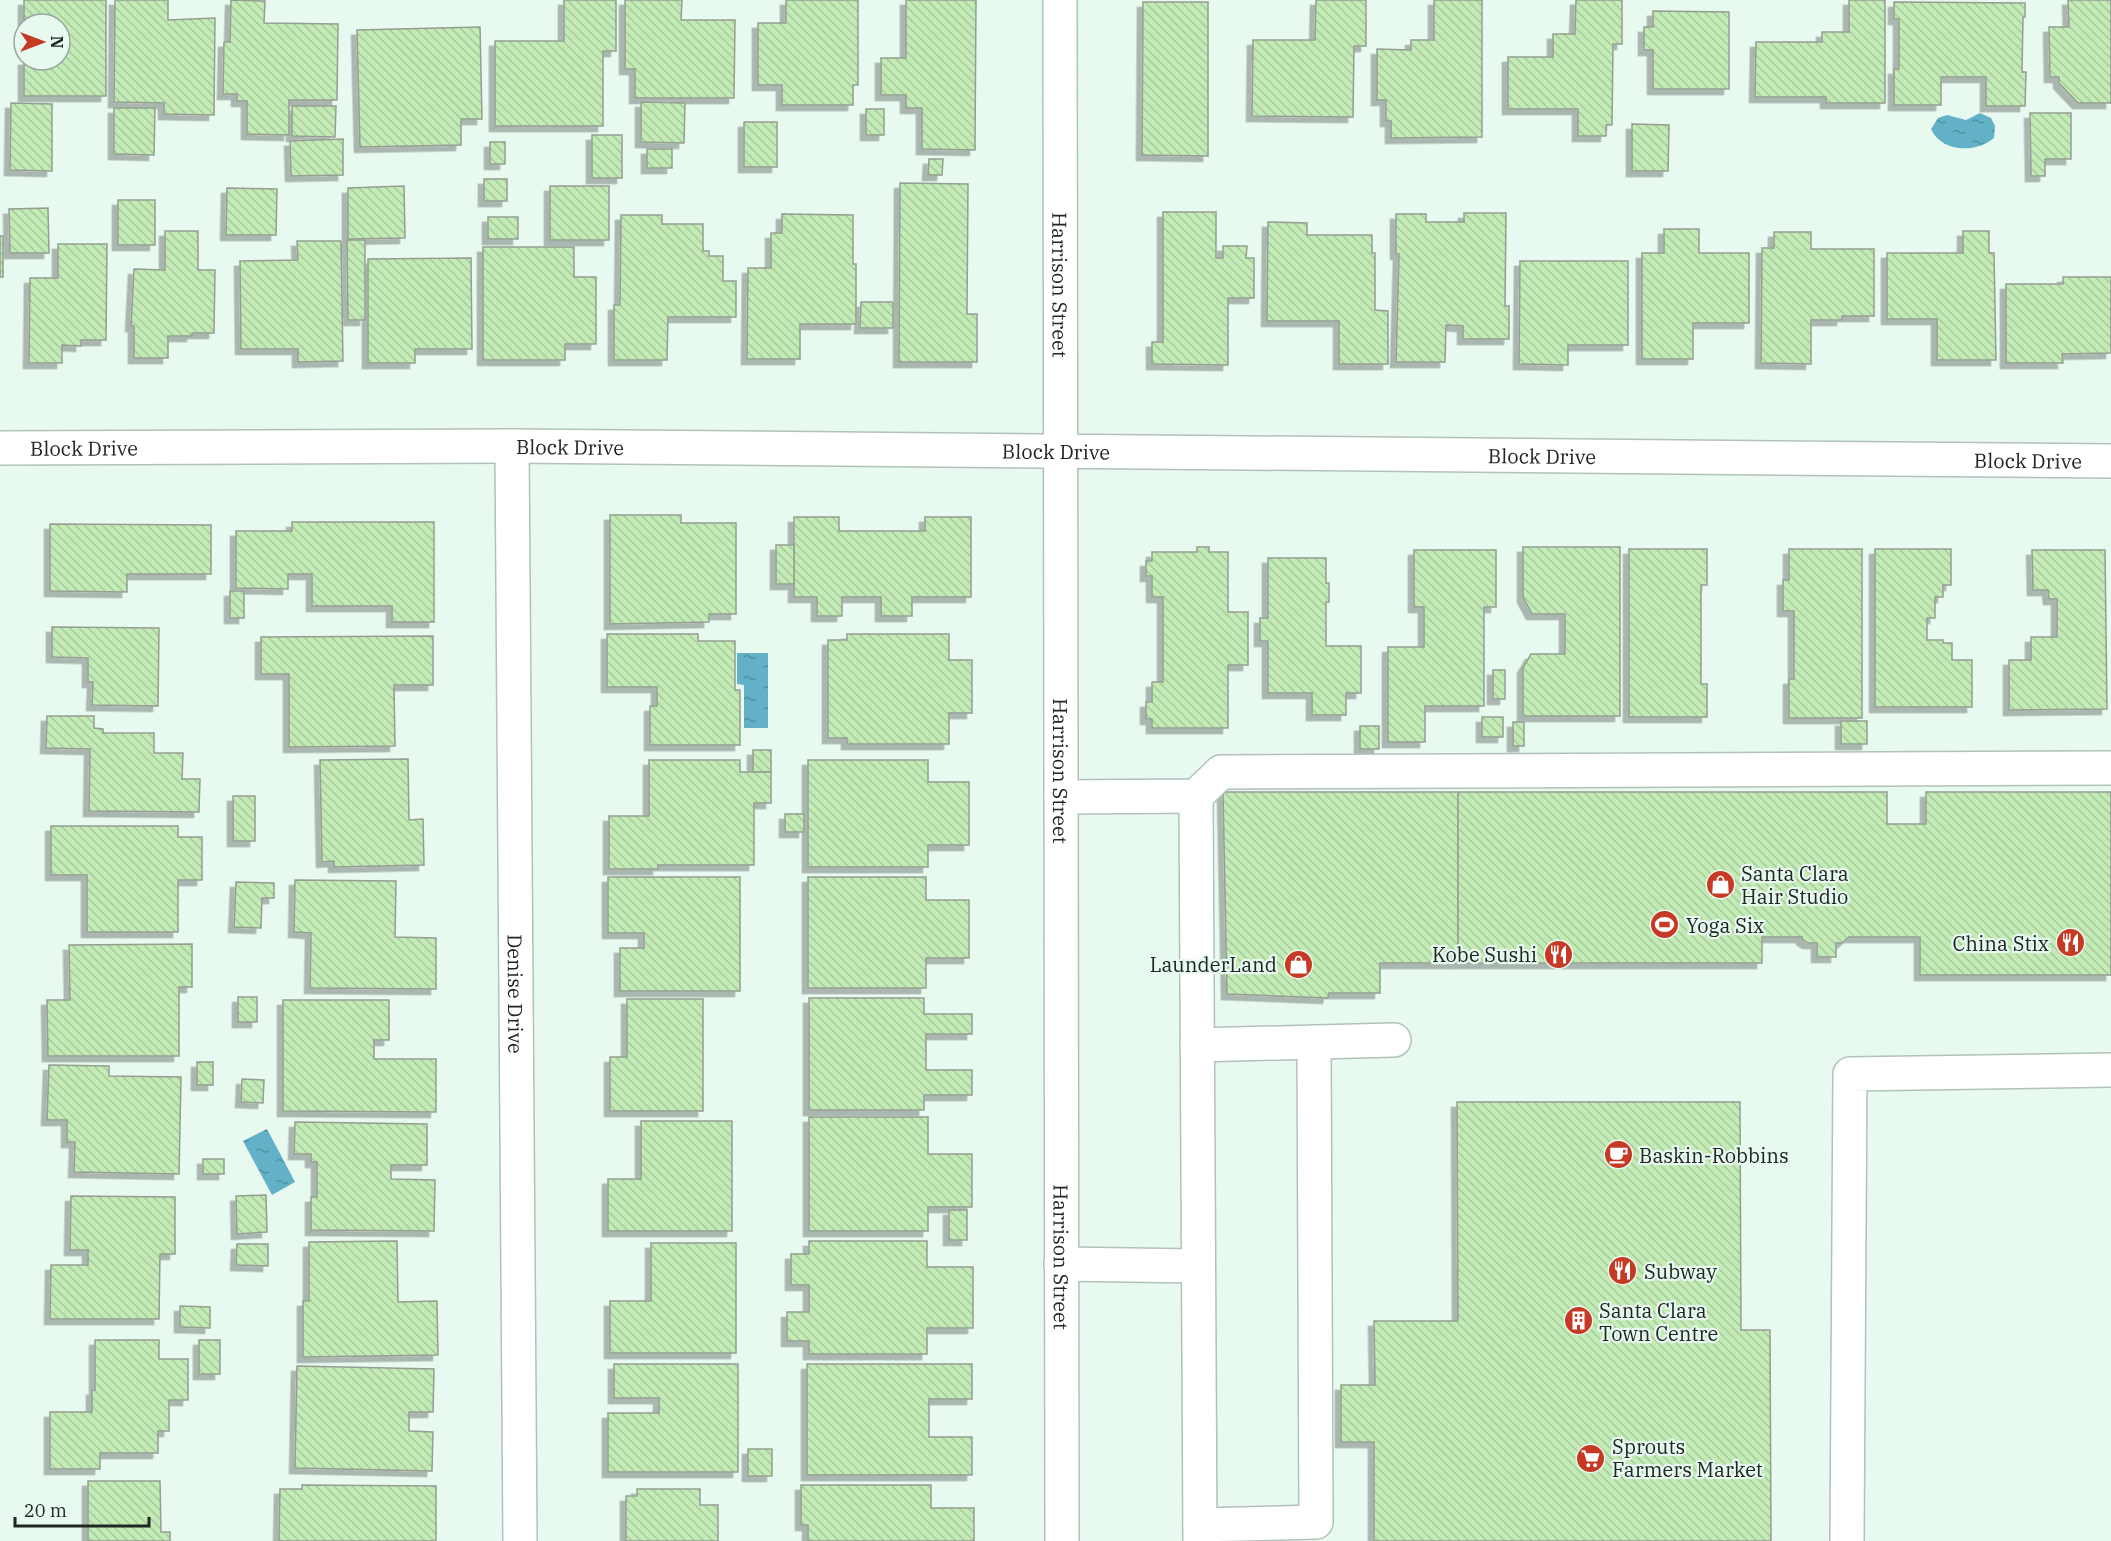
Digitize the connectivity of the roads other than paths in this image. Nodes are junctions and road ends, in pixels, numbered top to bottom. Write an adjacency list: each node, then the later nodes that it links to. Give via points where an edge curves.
1 (1060, 0): 4 (street, Harrison Street)
2 (512, 446): 3 (street, Block Drive); 4 (street, Block Drive); 16 (street, Denise Drive)
3 (0, 448)
4 (1061, 450): 5 (street, Block Drive); 8 (street, Harrison Street)
5 (2111, 461)
6 (2111, 768): 7 (street, via 1221,772)
7 (1196, 796): 8 (street); 11 (street)
8 (1062, 797): 13 (street, Harrison Street)
9 (1394, 1040): 10 (street)
10 (1314, 1042): 11 (street); 15 (street, via 1316,1522)
11 (1197, 1044): 14 (street)
12 (2111, 1070): 18 (street, via 1850,1074)
13 (1062, 1264): 14 (street); 17 (street, Harrison Street)
14 (1197, 1266): 15 (street)
15 (1200, 1533)
16 (520, 1541)
17 (1062, 1541)
18 (1847, 1541)

